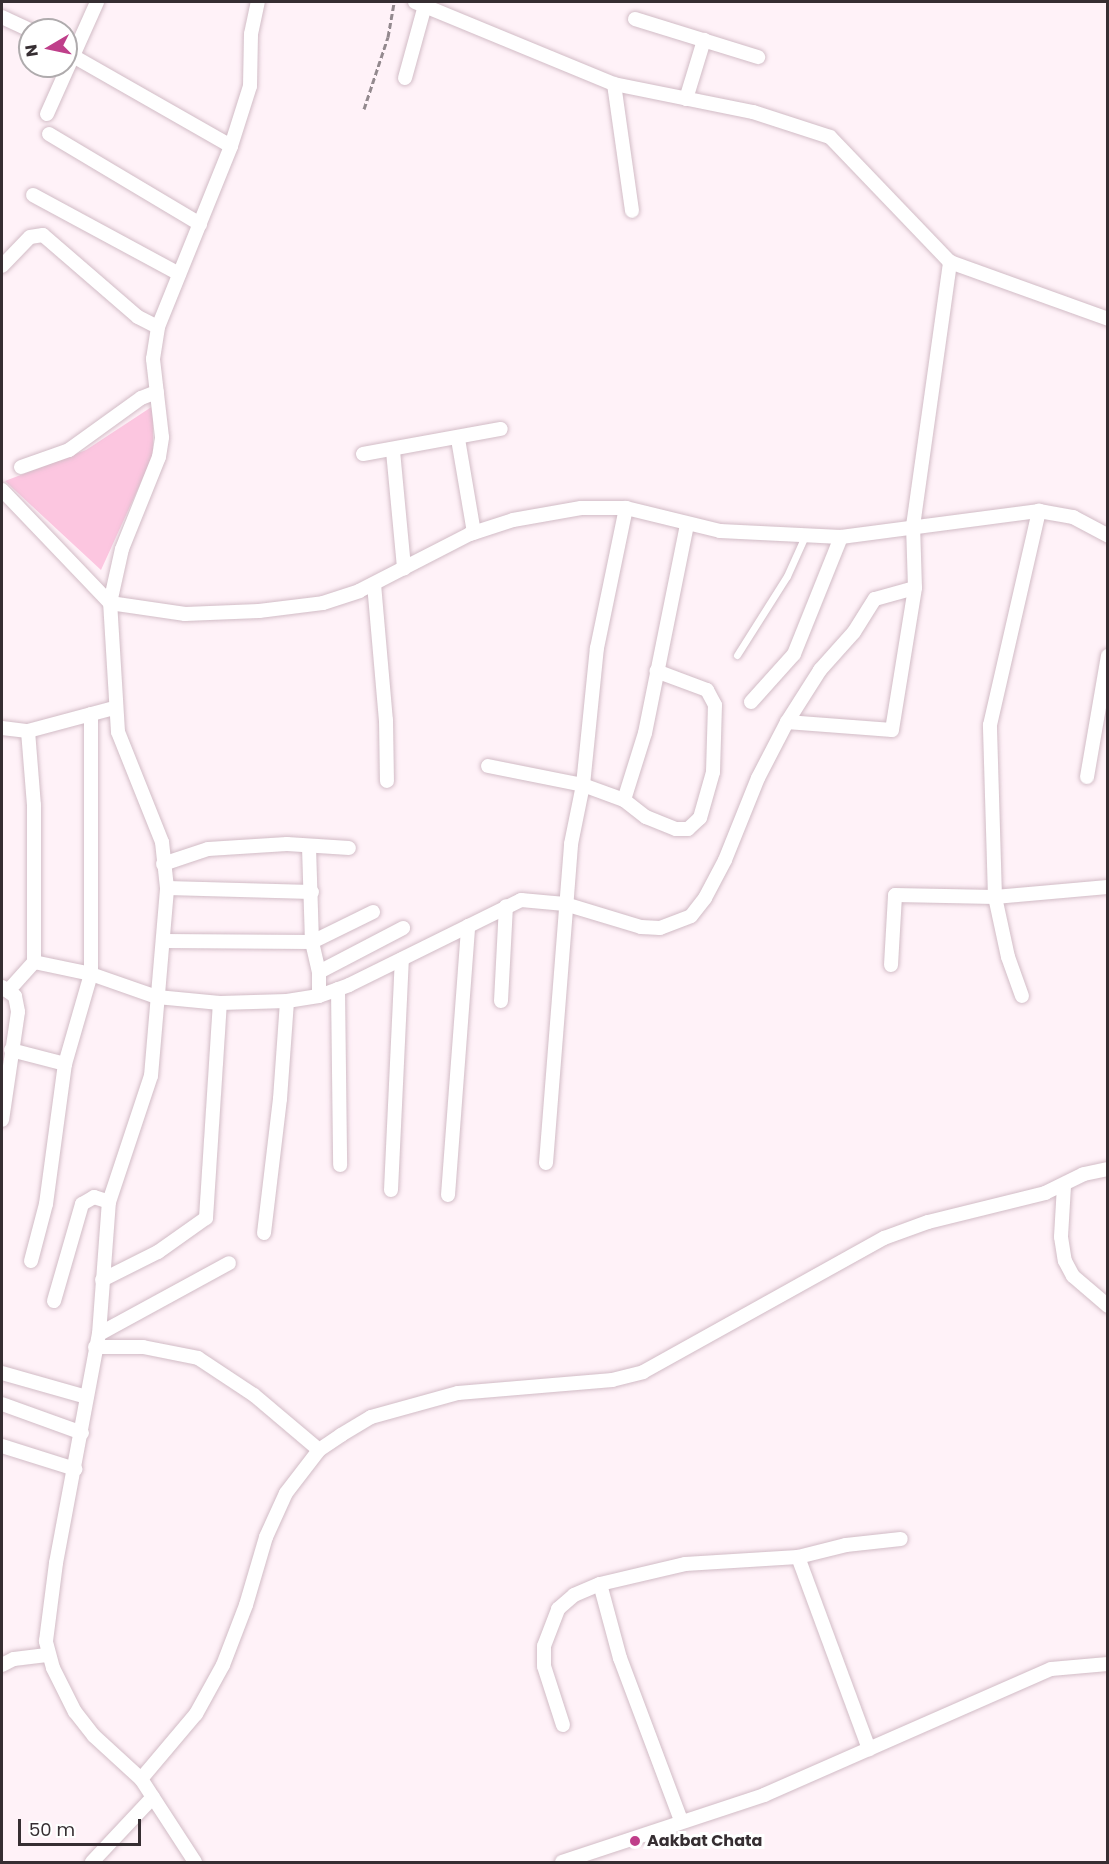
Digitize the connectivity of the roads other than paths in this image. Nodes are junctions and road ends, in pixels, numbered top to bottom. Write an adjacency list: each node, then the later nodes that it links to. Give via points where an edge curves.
1 (97, 2): 7 (street)
2 (258, 2): 17 (street, via 251,34 250,87)
3 (422, 3): 12 (street); 13 (street)
4 (2, 17): 6 (street)
5 (634, 18): 8 (street)
6 (18, 24)
7 (78, 37)
8 (704, 40): 9 (street); 14 (street)
9 (758, 57)
10 (78, 59): 17 (street)
11 (60, 78): 15 (street)
12 (405, 78)
13 (614, 84): 14 (street); 19 (street)
14 (686, 99): 21 (street, via 753,112 830,137)
15 (47, 114)
16 (49, 134): 20 (street)
17 (231, 146): 20 (street)
18 (33, 195): 23 (street)
19 (632, 211)
20 (200, 224): 23 (street)
21 (950, 262): 24 (street); 36 (street)
22 (2, 266): 25 (street, via 30,237 44,235 138,317)
23 (179, 274): 25 (street)
24 (1107, 319)
25 (158, 327): 26 (street, via 153,359)
26 (157, 392): 31 (street, via 141,398 69,450); 44 (street, via 162,437 159,457 122,549)
27 (501, 429): 28 (street)
28 (458, 439): 29 (street); 37 (street)
29 (393, 451): 30 (street); 41 (street)
30 (363, 454)
31 (21, 467)
32 (2, 490): 44 (street)
33 (626, 508): 35 (street); 37 (street, via 581,508 513,520); 57 (street, via 597,648)
34 (1039, 511): 36 (street); 39 (street, via 1073,516); 65 (street, via 990,725)
35 (687, 525): 38 (street); 47 (street)
36 (913, 525): 40 (street); 43 (street)
37 (474, 533): 41 (street)
38 (805, 536): 40 (street); 45 (lane, via 787,576)
39 (1107, 536)
40 (841, 537): 48 (street, via 794,654)
41 (404, 568): 42 (street)
42 (374, 584): 44 (street, via 323,603 259,611 185,614); 56 (street, via 386,720)
43 (915, 588): 51 (street, via 875,599 854,632 820,670); 51 (street, via 892,730)
44 (110, 603): 49 (street)
45 (737, 655)
46 (1107, 656): 55 (street)
47 (656, 671): 58 (street, via 645,733); 58 (street, via 707,690 715,705 713,772 700,818 688,829 676,829 646,817)
48 (751, 702)
49 (114, 708): 50 (street); 61 (street, via 127,760 159,832)
50 (90, 714): 53 (street); 77 (street)
51 (787, 722): 66 (street, via 758,778 725,860 691,916 660,928 641,927)
52 (2, 728): 53 (street)
53 (28, 731): 74 (street, via 34,805)
54 (488, 766): 57 (street)
55 (1087, 777)
56 (387, 781)
57 (583, 785): 58 (street); 66 (street, via 571,844)
58 (624, 800)
59 (309, 847): 60 (street); 61 (street, via 287,844 208,849); 64 (street)
60 (349, 848)
61 (163, 864): 63 (street)
62 (1107, 887): 65 (street)
63 (167, 888): 64 (street); 71 (street)
64 (312, 892): 72 (street)
65 (995, 897): 75 (street, via 895,895); 81 (street, via 1008,957)
66 (565, 904): 67 (street, via 532,899); 89 (street)
67 (506, 906): 69 (street); 84 (street)
68 (373, 912): 72 (street)
69 (468, 926): 73 (street); 94 (street)
70 (403, 928): 76 (street)
71 (163, 941): 72 (street); 82 (street)
72 (312, 942): 76 (street)
73 (402, 959): 79 (street); 93 (street)
74 (34, 962): 77 (street); 78 (street)
75 (891, 965)
76 (319, 972): 80 (street)
77 (91, 974): 82 (street); 87 (street)
78 (5, 989): 86 (street, via 17,1002)
79 (338, 989): 80 (street); 90 (street)
80 (319, 996): 83 (street)
81 (1022, 996)
82 (157, 997): 85 (street); 95 (street, via 151,1076)
83 (287, 1001): 85 (street); 96 (street)
84 (501, 1001)
85 (220, 1003): 99 (street, via 206,1218 158,1252)
86 (11, 1050): 87 (street); 88 (street)
87 (65, 1064): 97 (street, via 46,1204)
88 (2, 1120)
89 (546, 1163)
90 (340, 1165)
91 (1107, 1169): 92 (street, via 1084,1174)
92 (1064, 1186): 101 (street, via 1060,1237 1065,1261 1072,1276); 108 (street, via 928,1222 884,1238 643,1372 612,1380 458,1393 371,1417)
93 (391, 1190)
94 (448, 1195)
95 (109, 1202): 99 (street); 100 (street, via 94,1197 82,1204)
96 (264, 1233)
97 (31, 1261)
98 (229, 1263): 102 (street)
99 (102, 1280): 102 (street)
100 (54, 1301)
101 (1107, 1306)
102 (97, 1341): 104 (street); 108 (street, via 198,1358 254,1395)
103 (2, 1372): 104 (street)
104 (87, 1396): 106 (street)
105 (2, 1404): 106 (street)
106 (82, 1433): 109 (street)
107 (2, 1446): 109 (street)
108 (319, 1450): 118 (street, via 286,1493 266,1537 246,1605 222,1665 196,1714)
109 (75, 1470): 113 (street, via 53,1585 46,1641)
110 (901, 1539): 111 (street, via 846,1545)
111 (798, 1557): 112 (street, via 685,1564); 117 (street)
112 (600, 1584): 116 (street, via 574,1595 558,1609 549,1626 543,1666); 120 (street, via 620,1658)
113 (49, 1655): 115 (street, via 14,1659); 118 (street, via 75,1712 94,1736)
114 (1107, 1664): 117 (street, via 1051,1669)
115 (2, 1665)
116 (563, 1725)
117 (868, 1749): 120 (street, via 764,1795)
118 (141, 1779): 119 (street)
119 (153, 1797): 121 (street); 122 (street)
120 (681, 1820): 123 (street)
121 (92, 1863)
122 (195, 1863)
123 (562, 1863)

